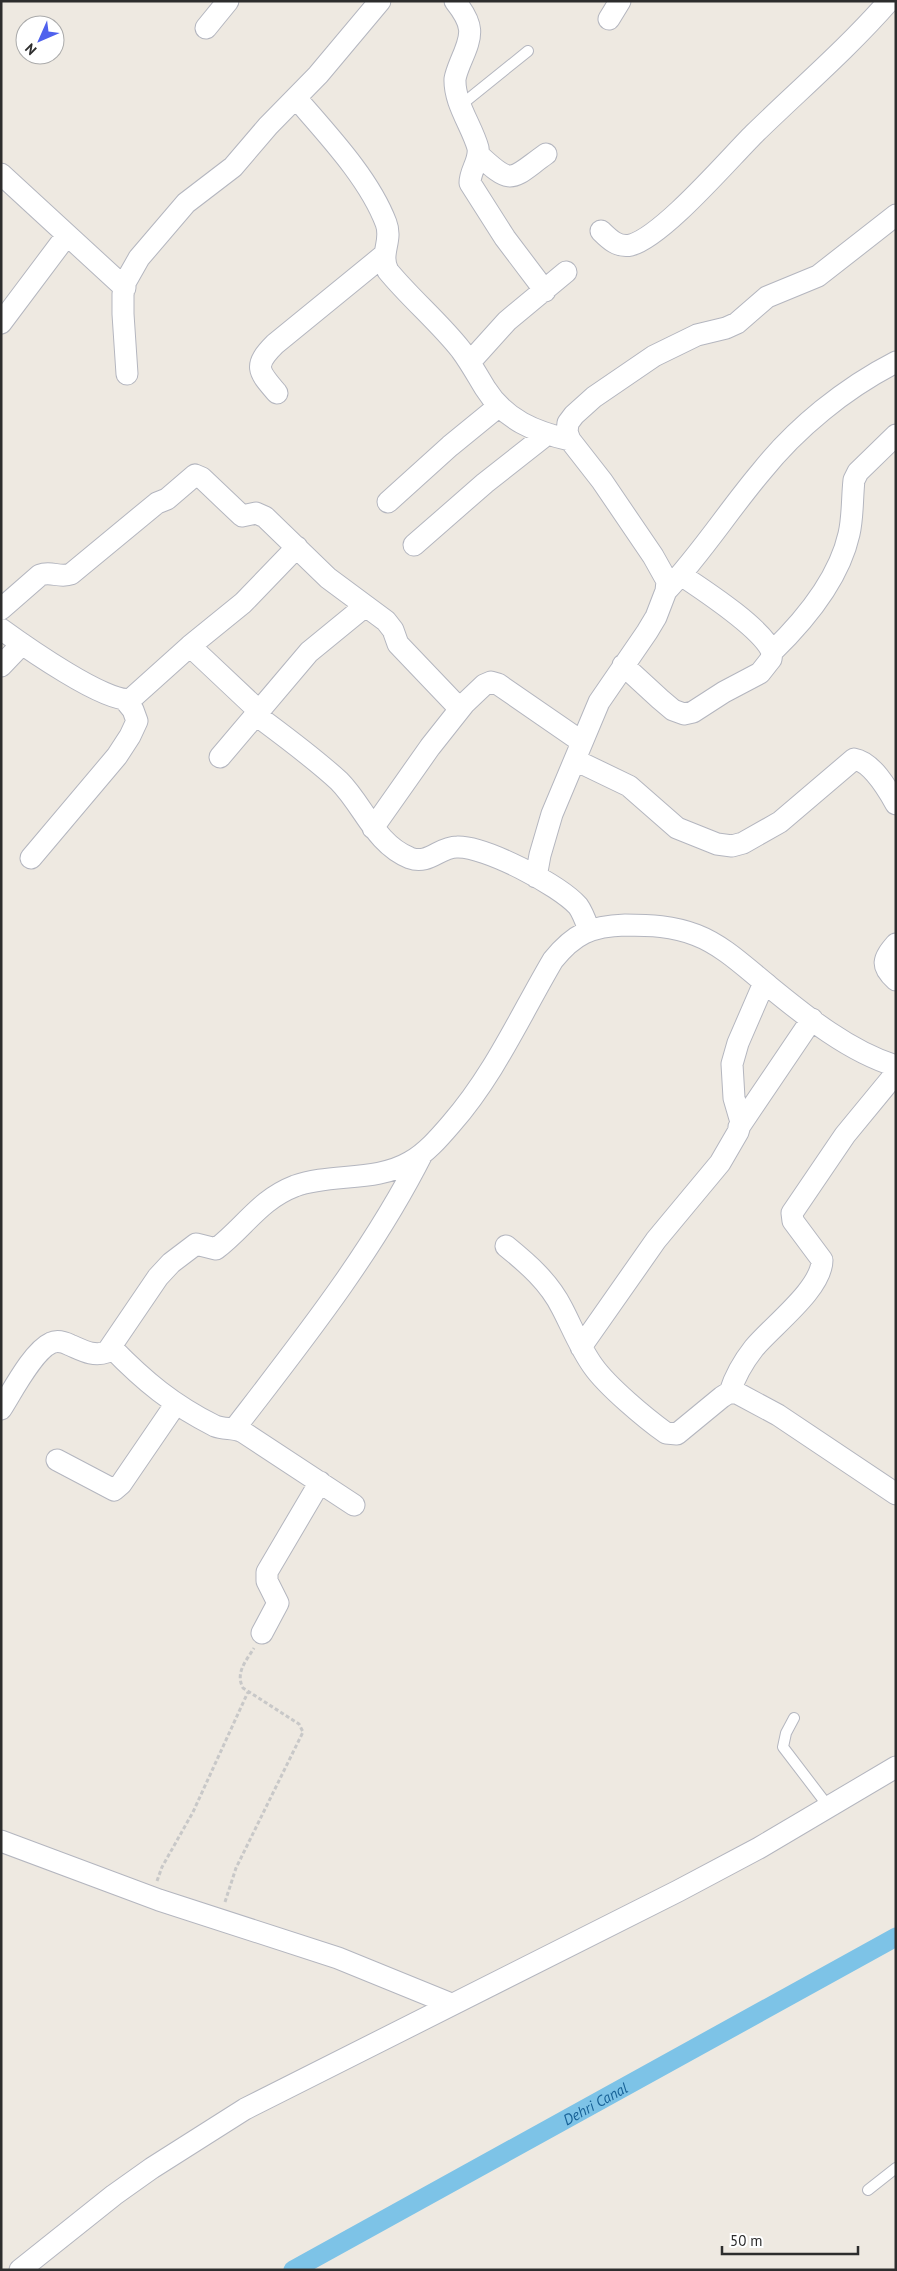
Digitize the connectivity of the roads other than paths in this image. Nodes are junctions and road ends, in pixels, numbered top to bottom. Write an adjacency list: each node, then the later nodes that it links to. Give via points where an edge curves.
1 (228, 1): 5 (street)
2 (380, 1): 7 (street)
3 (455, 1): 8 (street, via 469,22 471,32 455,78)
4 (889, 1): 13 (street, via 841,53 658,229 628,246 611,241)
5 (206, 28)
6 (528, 51): 8 (lane)
7 (296, 98): 15 (street, via 374,198 387,225); 17 (street, via 232,167 202,189 166,225 132,269)
8 (461, 105): 10 (street, via 476,138)
9 (546, 154): 10 (street, via 514,177 499,174)
10 (479, 155): 18 (street, via 470,177 474,191)
11 (1, 174): 14 (street)
12 (896, 215): 27 (street, via 818,276 767,297 737,323 674,345 612,384 568,423)
13 (602, 231)
14 (67, 235): 17 (street); 19 (street)
15 (384, 255): 20 (street, via 388,271); 23 (street, via 262,357 259,368)
16 (566, 272): 18 (street)
17 (125, 288): 22 (street, via 122,314)
18 (544, 291): 20 (street, via 507,321)
19 (1, 322)
20 (470, 362): 24 (street, via 486,390)
21 (896, 362): 31 (street, via 862,381 791,440 762,470)
22 (127, 374)
23 (277, 393)
24 (500, 406): 25 (street, via 524,425); 28 (street)
25 (546, 435): 27 (street); 29 (street)
26 (896, 436): 38 (street, via 858,472 854,480 850,532 841,557 814,604)
27 (570, 440): 32 (street, via 653,556 664,576)
28 (388, 502)
29 (414, 545)
30 (296, 547): 33 (street); 34 (street, via 265,517 256,513 242,516 195,475 71,574 40,575); 37 (street, via 243,603)
31 (681, 575): 32 (street); 38 (street, via 764,639)
32 (666, 591): 39 (street, via 651,625)
33 (364, 607): 42 (street, via 386,622 398,644); 43 (street, via 309,652)
34 (1, 609)
35 (1, 629): 36 (street)
36 (22, 644): 40 (street); 41 (street, via 87,684)
37 (190, 646): 41 (street, via 138,694); 43 (street)
38 (772, 652): 39 (street, via 760,674 684,714 673,710)
39 (623, 665): 44 (street, via 598,702)
40 (1, 666)
41 (125, 700): 48 (street, via 137,721 130,736)
42 (460, 709): 44 (street, via 484,685 498,684); 47 (street)
43 (257, 713): 45 (street); 47 (street, via 338,781 362,808)
44 (578, 751): 46 (street, via 629,786 677,828 717,844 742,844 780,822 854,759 872,771); 49 (street, via 544,837)
45 (220, 757)
46 (896, 804)
47 (373, 828): 49 (street, via 393,848 410,858 428,859 445,849 466,847)
48 (31, 858)
49 (536, 877): 50 (street, via 574,903)
50 (589, 930): 53 (street, via 637,925 678,929 716,946); 58 (street, via 564,946 553,960 487,1078 461,1113)
51 (896, 944): 52 (street, via 884,964)
52 (896, 980)
53 (764, 983): 54 (street); 57 (street, via 732,1064 731,1081 741,1122)
54 (812, 1019): 55 (street, via 858,1050); 57 (street)
55 (896, 1066)
56 (896, 1073): 62 (street, via 845,1135 792,1213 793,1221 822,1260 822,1268 809,1289 744,1362)
57 (739, 1128): 60 (street, via 720,1163 656,1240)
58 (422, 1154): 61 (street, via 394,1169 330,1177 296,1186 263,1203 216,1249 196,1244 170,1263 158,1277); 65 (street, via 384,1223)
59 (506, 1246): 60 (street, via 534,1270 554,1294)
60 (581, 1347): 62 (street, via 594,1368 666,1433 677,1434)
61 (112, 1348): 63 (street); 64 (street, via 91,1354 57,1341 50,1343 34,1359)
62 (730, 1392): 68 (street, via 748,1397 778,1415)
63 (175, 1405): 65 (street, via 220,1429); 66 (street, via 122,1484 114,1490)
64 (1, 1409)
65 (235, 1428): 67 (street)
66 (57, 1460)
67 (320, 1482): 69 (street); 70 (street, via 267,1572 267,1581 278,1603)
68 (896, 1494)
69 (354, 1505)
70 (262, 1633)
71 (794, 1718): 73 (lane, via 783,1747)
72 (896, 1767): 73 (street)
73 (828, 1806): 75 (street, via 759,1848 678,1891)
74 (1, 1841): 75 (street, via 159,1900 338,1958)
75 (451, 2004): 78 (street, via 236,2114 114,2195)
76 (896, 2168): 77 (lane)
77 (868, 2190)
78 (20, 2270)

